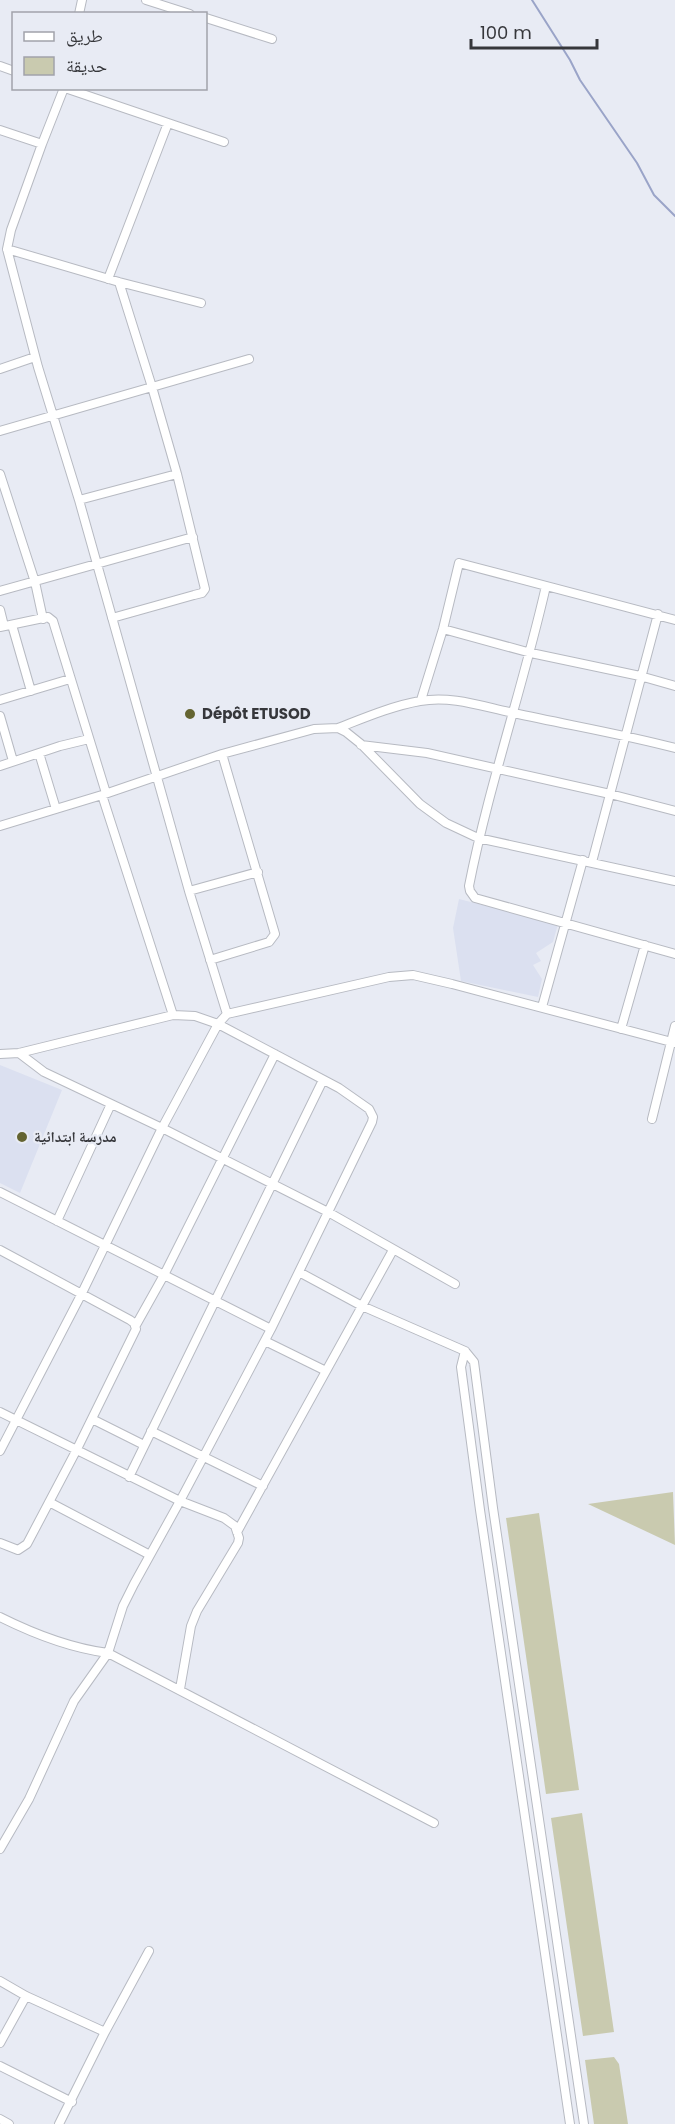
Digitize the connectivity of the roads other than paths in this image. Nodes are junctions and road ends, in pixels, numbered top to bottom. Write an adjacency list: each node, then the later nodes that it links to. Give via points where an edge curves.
1 (146, 0): 2 (street)
2 (184, 12)
3 (207, 18): 4 (street)
4 (273, 39)
5 (63, 90): 10 (street)
6 (70, 90): 7 (street)
7 (168, 123): 9 (street); 14 (street)
8 (0, 130): 10 (street)
9 (224, 142)
10 (42, 144): 11 (street)
11 (7, 249): 13 (street); 14 (street)
12 (0, 259): 13 (street)
13 (10, 262): 17 (street)
14 (108, 279): 15 (street)
15 (119, 282): 16 (street); 20 (street)
16 (201, 303)
17 (35, 357): 19 (street); 21 (street)
18 (249, 359): 20 (street)
19 (0, 369)
20 (152, 387): 21 (street); 24 (street)
21 (52, 415): 22 (street); 25 (street)
22 (0, 431)
23 (0, 474): 28 (street)
24 (177, 474): 25 (street); 26 (street)
25 (79, 500): 27 (street)
26 (193, 537): 27 (street); 33 (street, via 204,591)
27 (96, 564): 28 (street); 33 (street)
28 (35, 582): 30 (street); 34 (street)
29 (546, 586): 32 (street); 37 (street, via 459,563); 38 (street)
30 (0, 591)
31 (0, 611): 36 (street)
32 (658, 614): 35 (street); 39 (street)
33 (112, 618): 57 (street)
34 (43, 619): 36 (street); 40 (street, via 53,621)
35 (675, 620)
36 (5, 626): 42 (street)
37 (443, 629): 38 (street); 44 (street)
38 (531, 653): 39 (street); 45 (street)
39 (640, 676): 41 (street); 48 (street)
40 (70, 679): 42 (street); 49 (street)
41 (675, 686)
42 (32, 690): 43 (street)
43 (0, 700)
44 (421, 700): 45 (street, via 461,701); 47 (street)
45 (514, 713): 48 (street); 56 (street)
46 (0, 716): 54 (street)
47 (338, 728): 50 (street); 53 (street, via 314,729)
48 (626, 735): 51 (street); 59 (street)
49 (89, 739): 52 (street); 58 (street)
50 (361, 744): 56 (street, via 427,753); 63 (street, via 420,804 446,823)
51 (675, 748)
52 (39, 753): 54 (street); 60 (street)
53 (222, 754): 57 (street); 65 (street)
54 (13, 761): 55 (street)
55 (0, 766)
56 (498, 770): 59 (street); 63 (street)
57 (156, 776): 58 (street); 67 (street)
58 (104, 794): 60 (street); 74 (street)
59 (610, 794): 61 (street); 64 (street)
60 (56, 808): 62 (street)
61 (675, 811)
62 (0, 826)
63 (478, 838): 64 (street); 68 (street, via 469,886 475,898)
64 (588, 861): 66 (street); 68 (street)
65 (258, 872): 67 (street); 71 (street, via 273,939)
66 (675, 881)
67 (189, 891): 71 (street)
68 (566, 922): 69 (street); 72 (street)
69 (645, 945): 70 (street); 77 (street)
70 (675, 954)
71 (210, 960): 73 (street)
72 (542, 1007): 73 (street, via 413,975 389,976); 77 (street)
73 (227, 1014): 75 (street)
74 (173, 1015): 75 (street, via 195,1016); 79 (street)
75 (218, 1024): 81 (street); 85 (street)
76 (675, 1026): 78 (street)
77 (621, 1029): 78 (street)
78 (673, 1043): 84 (street)
79 (19, 1053): 80 (street); 83 (street, via 44,1072)
80 (0, 1054)
81 (275, 1054): 82 (street); 86 (street)
82 (323, 1080): 87 (street); 89 (street, via 369,1108 373,1117)
83 (111, 1104): 85 (street); 90 (street)
84 (652, 1119)
85 (162, 1128): 86 (street); 91 (street)
86 (222, 1158): 87 (street); 95 (street)
87 (273, 1184): 89 (street); 98 (street)
88 (0, 1192): 90 (street)
89 (328, 1212): 92 (street); 94 (street)
90 (57, 1221): 91 (street)
91 (105, 1246): 95 (street); 97 (street)
92 (393, 1250): 96 (street); 99 (street)
93 (1, 1254): 97 (street)
94 (299, 1272): 99 (street); 101 (street)
95 (164, 1275): 98 (street); 100 (street)
96 (455, 1284)
97 (81, 1294): 100 (street); 107 (street)
98 (216, 1301): 101 (street); 108 (street)
99 (362, 1306): 103 (street); 104 (street)
100 (136, 1325): 106 (street)
101 (272, 1329): 102 (street)
102 (265, 1341): 104 (street); 112 (street)
103 (465, 1351): 135 (street, via 461,1367 480,1510); 136 (street, via 476,1367 493,1508)
104 (326, 1371): 114 (street)
105 (0, 1412): 107 (street)
106 (93, 1419): 109 (street); 111 (street)
107 (15, 1420): 110 (street); 111 (street)
108 (152, 1431): 109 (street); 112 (street)
109 (144, 1445): 113 (street)
110 (0, 1451)
111 (76, 1451): 113 (street); 116 (street)
112 (203, 1458): 114 (street); 115 (street)
113 (129, 1477): 115 (street)
114 (263, 1486): 117 (street)
115 (180, 1501): 117 (street, via 224,1518); 119 (street)
116 (49, 1503): 118 (street, via 27,1544 13,1549); 119 (street)
117 (237, 1532): 122 (street, via 238,1543 190,1626)
118 (0, 1543)
119 (150, 1555): 121 (street, via 123,1606)
120 (0, 1617): 121 (street, via 67,1644)
121 (108, 1653): 122 (street); 124 (street, via 74,1701 29,1799)
122 (180, 1689): 123 (street)
123 (435, 1822)
124 (0, 1849)
125 (148, 1951): 128 (street)
126 (0, 1981): 127 (street)
127 (26, 1996): 128 (street); 129 (street)
128 (105, 2032): 131 (street)
129 (0, 2043)
130 (0, 2066): 131 (street)
131 (72, 2102): 134 (street)
132 (0, 2120): 133 (street)
133 (9, 2124)
134 (59, 2124)
135 (570, 2124)
136 (584, 2124)

